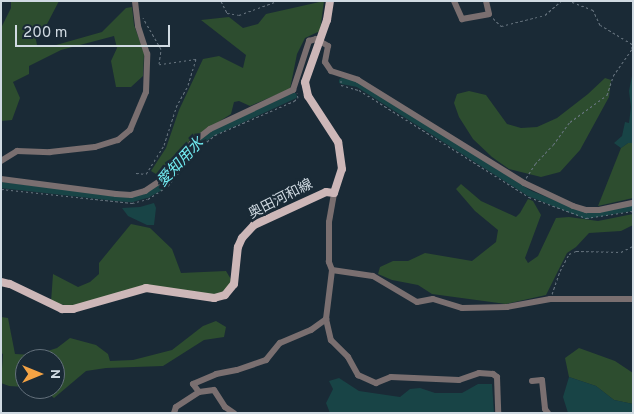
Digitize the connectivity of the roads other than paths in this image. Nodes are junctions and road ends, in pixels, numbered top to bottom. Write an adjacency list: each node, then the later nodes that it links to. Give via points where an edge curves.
1 (330, 1): 5 (main road, 奥田河和線)
2 (454, 1): 3 (street, via 462,19 489,14)
3 (486, 1)
4 (135, 3): 6 (street, via 147,54 146,92 130,130 118,140 95,146 50,152 17,151)
5 (321, 40): 7 (street, via 309,41 293,90 210,129 192,142 163,179 145,191 131,195 116,194); 8 (main road, 奥田河和線, via 305,82 308,96 338,142 342,169); 9 (street, via 328,46 325,62 331,71 358,80 524,183 586,210)
6 (1, 161)
7 (1, 179)
8 (334, 193): 10 (street, via 329,222); 11 (main road, 奥田河和線, via 326,192 254,225 238,247 234,284 225,295 214,298 146,288 62,309)
9 (633, 203)
10 (332, 270): 12 (street, via 373,276 417,302 433,299 462,308 507,307 550,299); 13 (street)
11 (1, 282)
12 (633, 299)
13 (326, 319): 15 (street, via 311,330 280,343 266,360 193,384); 18 (street, via 331,340 348,357 358,376 376,383 391,377 459,380 479,373 493,374 497,377)
14 (532, 381): 19 (street, via 542,380)
15 (199, 392): 16 (street, via 176,406); 17 (street, via 214,390 225,407)
16 (174, 413)
17 (234, 413)
18 (498, 413)
19 (548, 413)

